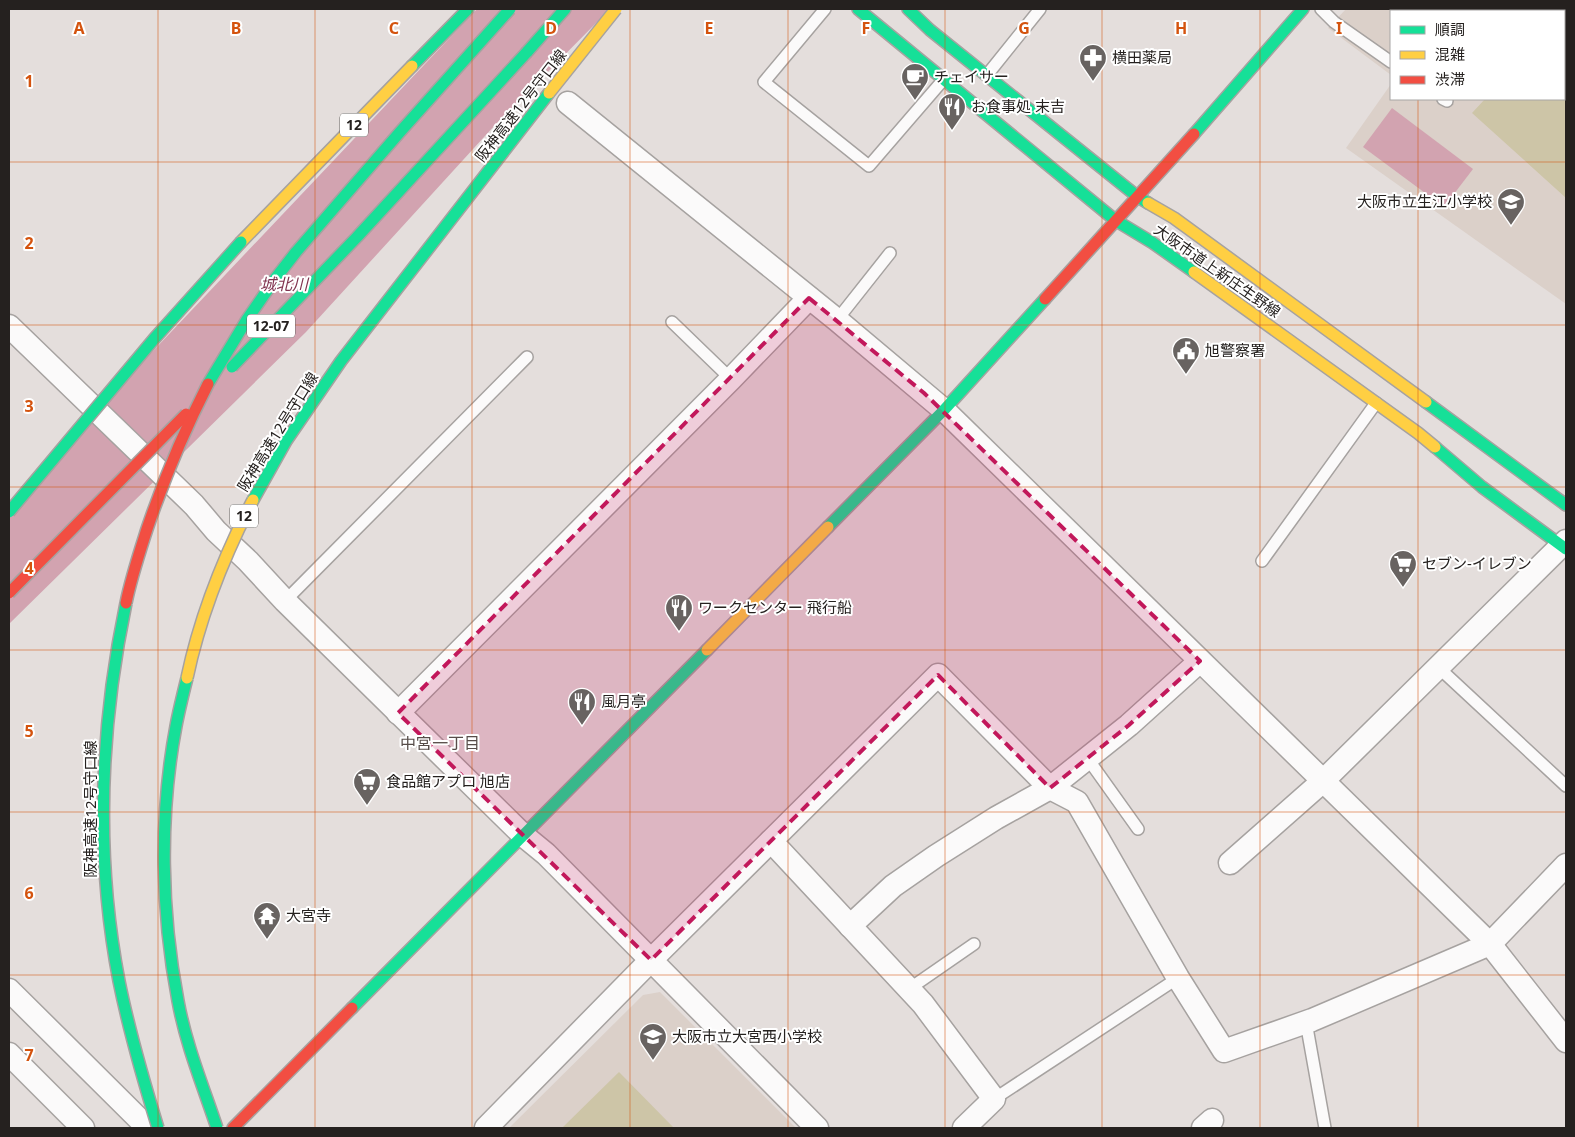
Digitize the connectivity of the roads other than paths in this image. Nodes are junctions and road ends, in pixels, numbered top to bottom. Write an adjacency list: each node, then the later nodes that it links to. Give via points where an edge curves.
1 (468, 9): 27 (main road, 12, bridge, via 241,242)
2 (510, 9): 57 (main road, 阪神高速12号守口線, bridge, via 312,233 271,286 202,396 159,494 139,554 126,602 109,703 103,774 103,841 106,893 120,986)
3 (565, 9): 30 (main road, 12-07, bridge, via 356,237)
4 (616, 9): 58 (main road, 阪神高速12号守口線 / 12, bridge, via 326,382 265,477 210,597 193,650 176,724 166,816 165,895 178,1002)
5 (825, 9): 13 (lane, via 764,82 869,166)
6 (858, 9): 13 (main road, 大阪市道上新庄生野線)
7 (908, 9): 12 (main road, 大阪市道上新庄生野線)
8 (1040, 9): 12 (lane)
9 (1303, 9): 15 (main road)
10 (1321, 9): 11 (lane, via 1334,22)
11 (1390, 61)
12 (987, 74): 15 (main road, 大阪市道上新庄生野線)
13 (944, 79): 16 (main road, 大阪市道上新庄生野線)
14 (568, 103): 18 (street)
15 (1138, 197): 16 (main road); 26 (main road, 大阪市道上新庄生野線, via 1174,218)
16 (1115, 220): 24 (main road, 大阪市道上新庄生野線, via 1153,243); 25 (main road)
17 (890, 253): 19 (lane)
18 (809, 298): 19 (street); 23 (street)
19 (837, 320): 25 (street)
20 (672, 322): 23 (lane)
21 (9, 326): 31 (street, bridge, via 194,505)
22 (527, 357): 31 (lane)
23 (731, 380): 34 (street)
24 (1376, 403): 28 (main road, 大阪市道上新庄生野線, via 1418,433 1482,487); 29 (lane)
25 (944, 410): 32 (street); 40 (main road)
26 (1566, 505)
27 (9, 512)
28 (1565, 545): 33 (street)
29 (1262, 561)
30 (9, 593)
31 (285, 601): 34 (street)
32 (1200, 661): 35 (street); 36 (street)
33 (1438, 667): 36 (street); 37 (lane)
34 (398, 712): 40 (street)
35 (1088, 758): 38 (street); 39 (lane)
36 (1323, 781): 42 (street); 46 (street)
37 (1566, 786)
38 (1050, 788): 41 (street, via 938,675); 44 (street, via 936,856 893,886); 48 (street, via 1077,802)
39 (1138, 829)
40 (524, 836): 47 (street); 59 (main road)
41 (771, 841): 44 (street); 47 (street)
42 (1230, 863)
43 (1566, 865): 46 (street)
44 (850, 926): 49 (street)
45 (974, 944): 49 (lane)
46 (1490, 944): 51 (street); 52 (street)
47 (651, 960): 60 (street); 61 (street)
48 (1178, 978): 51 (street, via 1224,1051); 54 (lane)
49 (909, 989): 54 (street)
50 (9, 990): 56 (street)
51 (1306, 1022): 63 (lane)
52 (1566, 1041)
53 (9, 1054): 55 (street)
54 (994, 1099): 62 (street)
55 (83, 1128)
56 (148, 1128)
57 (158, 1128)
58 (217, 1128)
59 (234, 1128)
60 (486, 1128)
61 (817, 1128)
62 (964, 1128)
63 (1325, 1128)

